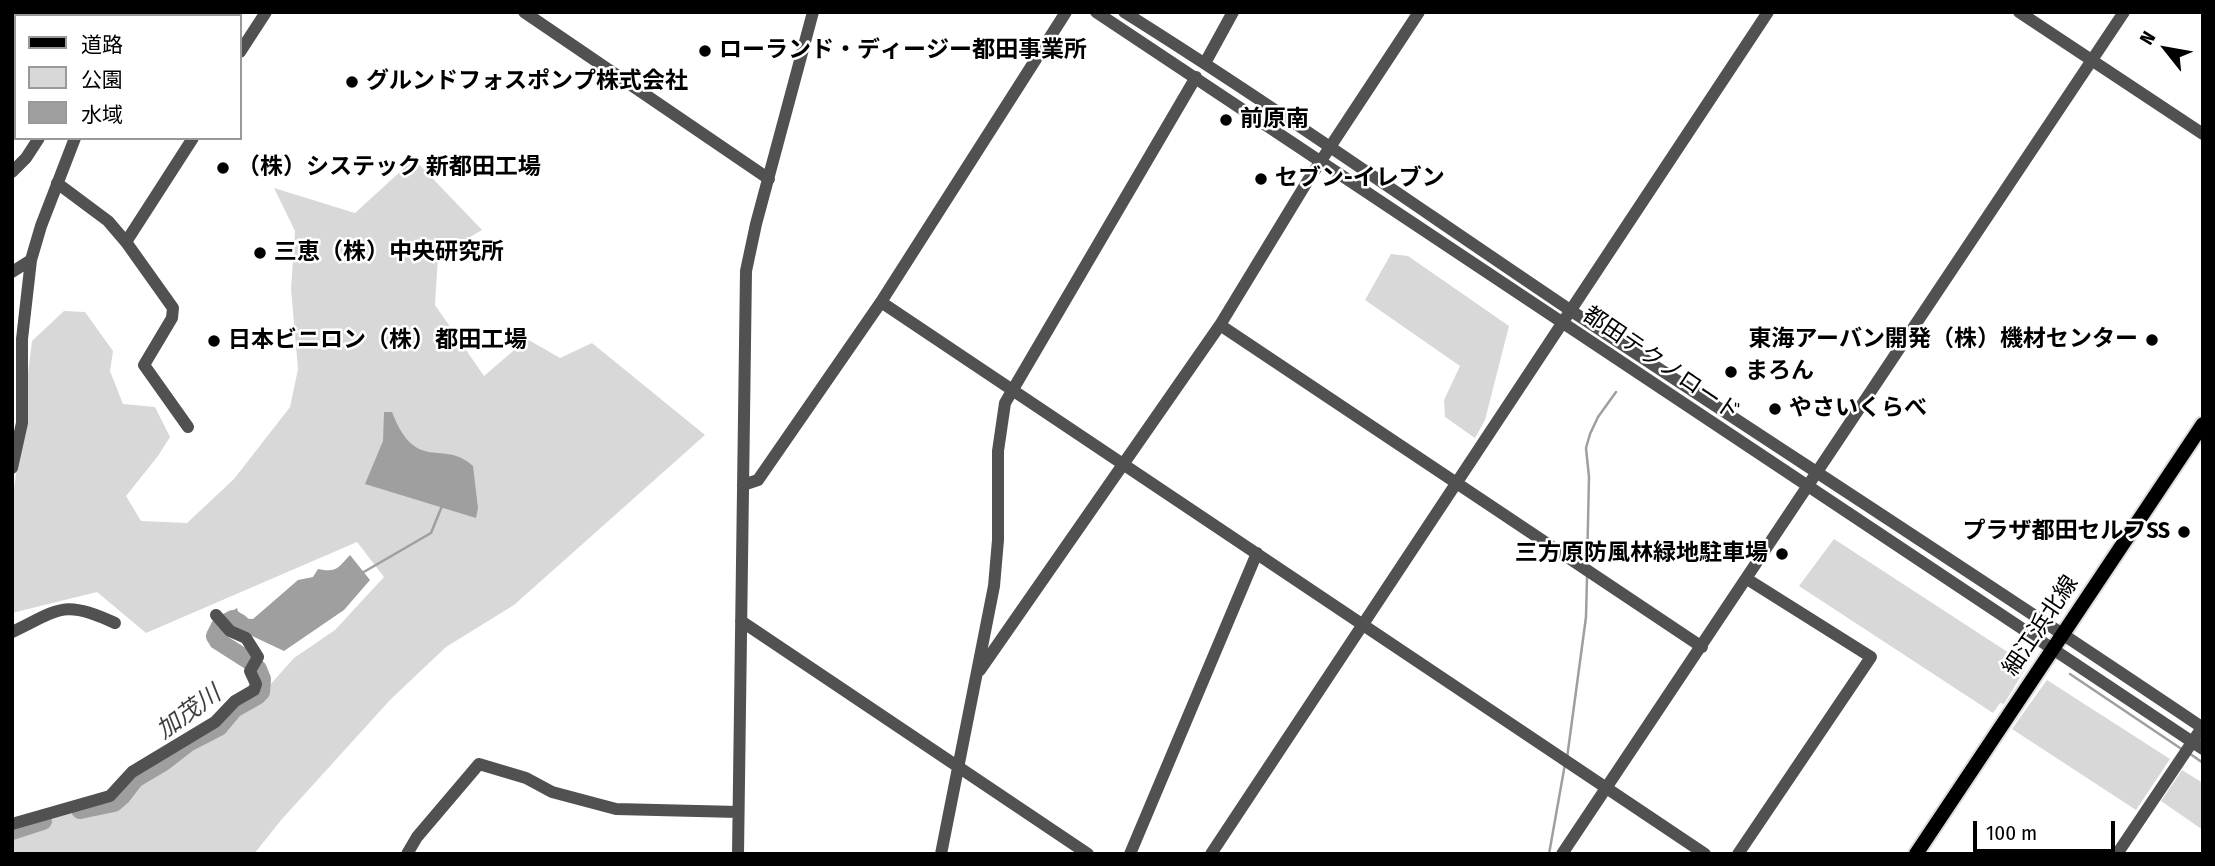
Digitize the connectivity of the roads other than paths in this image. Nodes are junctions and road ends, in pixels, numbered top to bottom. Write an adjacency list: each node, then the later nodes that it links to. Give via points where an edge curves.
1 (266, 12): 12 (street)
2 (524, 12): 23 (street)
3 (813, 12): 23 (street)
4 (1066, 12): 28 (street)
5 (1096, 12): 15 (street, 都田テクノロード)
6 (1124, 12): 14 (street, 都田テクノロード)
7 (1233, 12): 14 (street)
8 (1419, 12): 20 (street)
9 (1768, 12): 29 (street)
10 (2019, 12): 13 (street)
11 (2124, 12): 13 (street)
12 (242, 49)
13 (2093, 61): 16 (street); 37 (street)
14 (1205, 63): 20 (street, 都田テクノロード)
15 (1196, 77): 21 (street, 都田テクノロード); 32 (street)
16 (2203, 134)
17 (38, 140): 22 (street)
18 (74, 140): 24 (street)
19 (193, 140): 25 (street)
20 (1329, 147): 21 (street); 29 (street, 都田テクノロード)
21 (1320, 161): 30 (street, 都田テクノロード); 31 (street)
22 (12, 172)
23 (769, 179): 39 (street, via 746,271)
24 (57, 183): 25 (street, via 100,214); 26 (street)
25 (126, 242): 34 (street, via 174,311 144,365)
26 (32, 260): 27 (street); 36 (street, via 22,339 22,423)
27 (12, 272)
28 (881, 302): 32 (street); 39 (street, via 758,480)
29 (1571, 310): 30 (street); 37 (street, 都田テクノロード)
30 (1563, 323): 38 (street); 40 (street, 都田テクノロード)
31 (1220, 325): 35 (street); 38 (street)
32 (1012, 390): 35 (street); 51 (street, via 1001,418 995,586)
33 (2203, 424): 48 (main road, 細江浜北線)
34 (188, 427)
35 (1123, 464): 41 (street); 51 (street)
36 (12, 468)
37 (1818, 472): 40 (street); 48 (street, 都田テクノロード)
38 (1457, 483): 46 (street); 49 (street)
39 (743, 485): 44 (street)
40 (1808, 488): 42 (street); 50 (street, 都田テクノロード)
41 (1257, 554): 46 (street); 62 (street)
42 (1747, 579): 49 (street); 66 (street, via 1871,657)
43 (216, 615): 57 (street, via 230,631 246,638 258,657 250,671 254,690 235,701 215,722 132,772 110,796)
44 (741, 621): 54 (street); 56 (street)
45 (115, 623): 47 (street, via 94,612 71,608 50,612)
46 (1363, 623): 55 (street); 63 (street)
47 (12, 632)
48 (2064, 634): 50 (main road, 細江浜北線); 52 (street, 都田テクノロード)
49 (1702, 647): 55 (street)
50 (2053, 649): 53 (street, 都田テクノロード); 67 (main road, 細江浜北線)
51 (978, 673): 54 (street)
52 (2202, 727): 53 (street)
53 (2197, 746): 68 (street)
54 (958, 767): 60 (street); 61 (street)
55 (1607, 788): 64 (street); 65 (street)
56 (738, 812): 58 (street, via 616,809 552,792 526,778 479,764); 59 (street)
57 (12, 824)
58 (407, 854)
59 (738, 854)
60 (942, 854)
61 (1088, 854)
62 (1130, 854)
63 (1211, 854)
64 (1562, 854)
65 (1705, 854)
66 (1738, 854)
67 (1916, 854)
68 (2117, 854)

